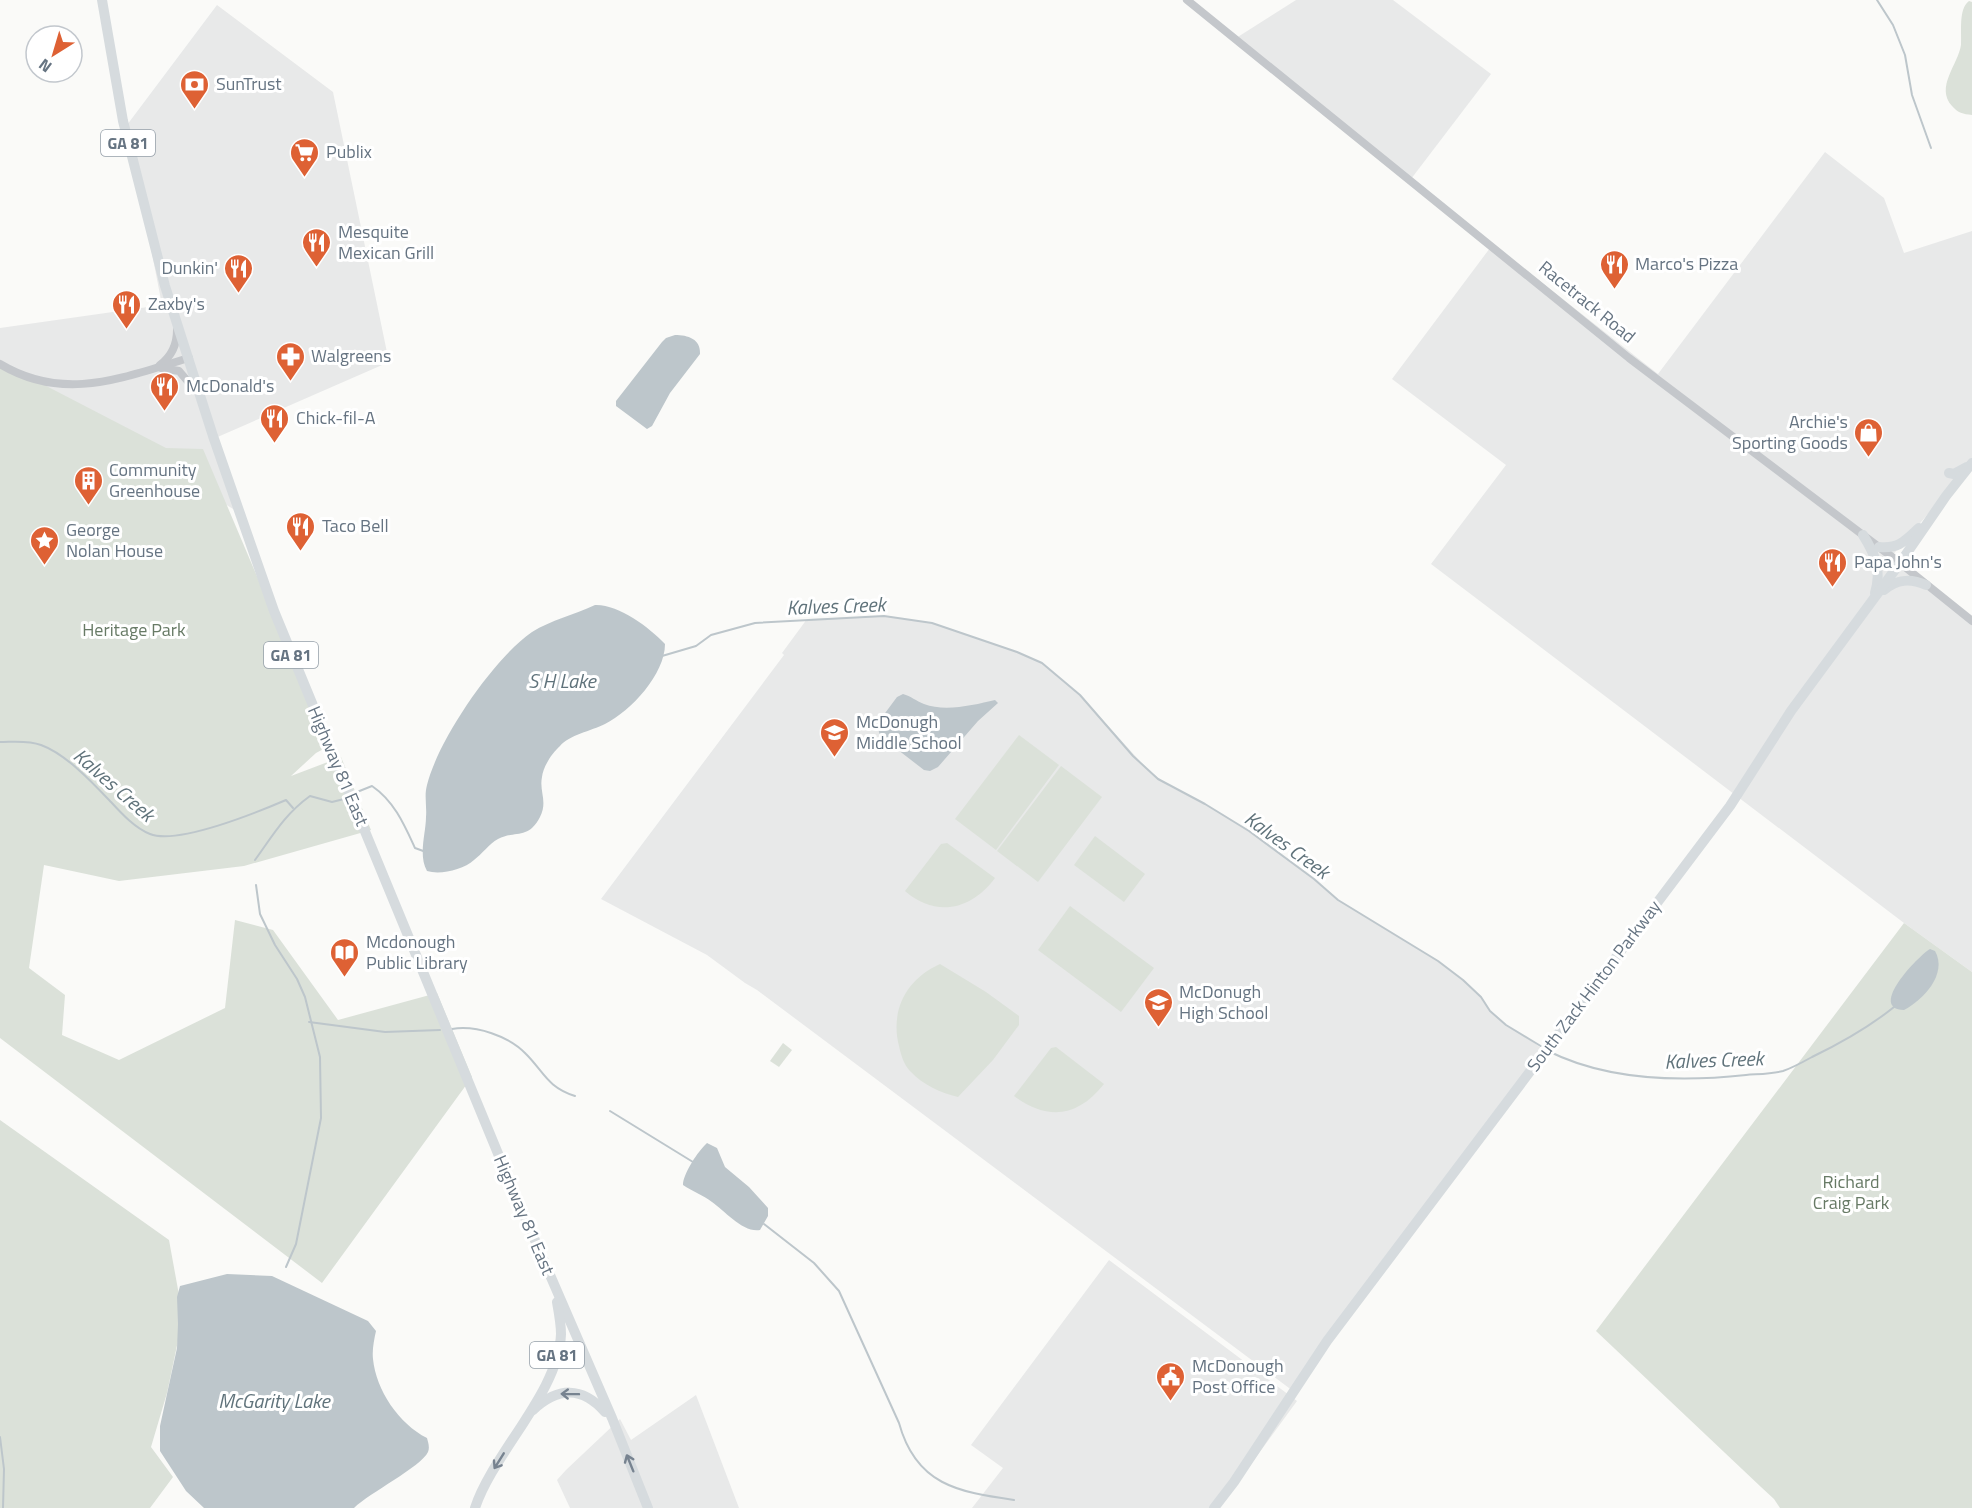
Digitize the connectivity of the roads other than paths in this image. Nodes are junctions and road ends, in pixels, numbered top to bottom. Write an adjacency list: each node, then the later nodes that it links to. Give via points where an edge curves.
1 (102, 0): 3 (main road, Highway 81 East / GA 81, via 123,121)
2 (1187, 0): 11 (street, Racetrack Road, via 1629,358)
3 (178, 324): 4 (main road, Highway 81 East / GA 81); 6 (street, via 170,356)
4 (189, 358): 6 (street); 7 (main road, Highway 81 East / GA 81)
5 (0, 364): 6 (street, via 13,372 73,386)
6 (158, 367): 7 (street, via 179,372)
7 (202, 401): 17 (main road, Highway 81 East / GA 81, via 274,611)
8 (1972, 463): 9 (main road); 10 (main road, South Zack Hinton Parkway)
9 (1949, 473)
10 (1933, 515): 12 (main road, via 1900,544); 13 (main road, South Zack Hinton Parkway)
11 (1863, 534): 12 (street, Racetrack Road); 15 (main road, via 1878,565)
12 (1879, 547): 13 (street, Racetrack Road)
13 (1900, 563): 14 (street, Racetrack Road); 15 (main road, South Zack Hinton Parkway)
14 (1926, 585): 15 (main road, via 1899,581); 16 (street, Racetrack Road)
15 (1873, 600): 22 (main road, South Zack Hinton Parkway, via 1791,711 1730,806 1327,1341)
16 (1972, 621)
17 (555, 1287): 18 (main road, GA 81, via 559,1346 550,1375); 19 (main road, Highway 81 East / GA 81)
18 (527, 1416): 19 (main road, one-way to 18, via 590,1398 573,1393 549,1397); 20 (main road, GA 81, one-way to 20)
19 (612, 1419): 21 (main road, Highway 81 East / GA 81, one-way to 19)
20 (475, 1508)
21 (648, 1508)
22 (1214, 1508)

